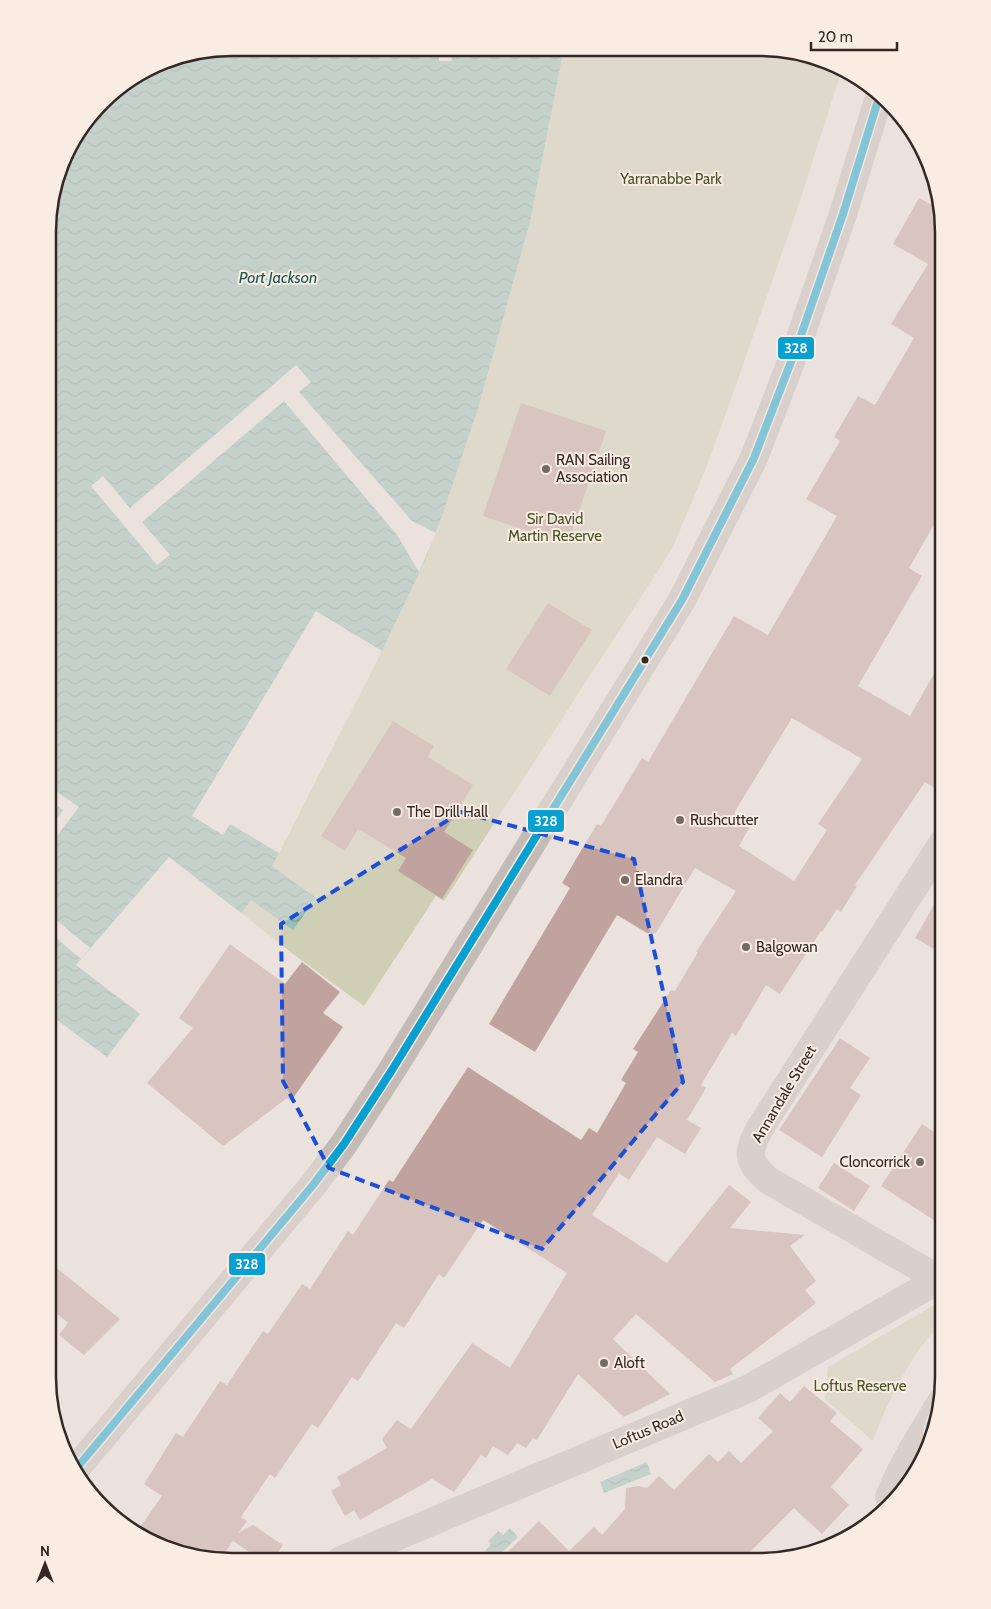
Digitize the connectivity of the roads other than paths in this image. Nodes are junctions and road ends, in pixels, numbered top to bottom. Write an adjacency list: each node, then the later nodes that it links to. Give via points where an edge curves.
1 (877, 102): 6 (street, via 837,232 754,458 682,600 344,1144)
2 (934, 855): 3 (street, Annandale Street, via 760,1128 752,1142 750,1155 754,1167 768,1180)
3 (934, 1274)
4 (934, 1282): 8 (street, Loftus Road, via 750,1388)
5 (929, 1421): 7 (street, via 901,1469)
6 (80, 1464)
7 (895, 1488)
8 (358, 1553)

